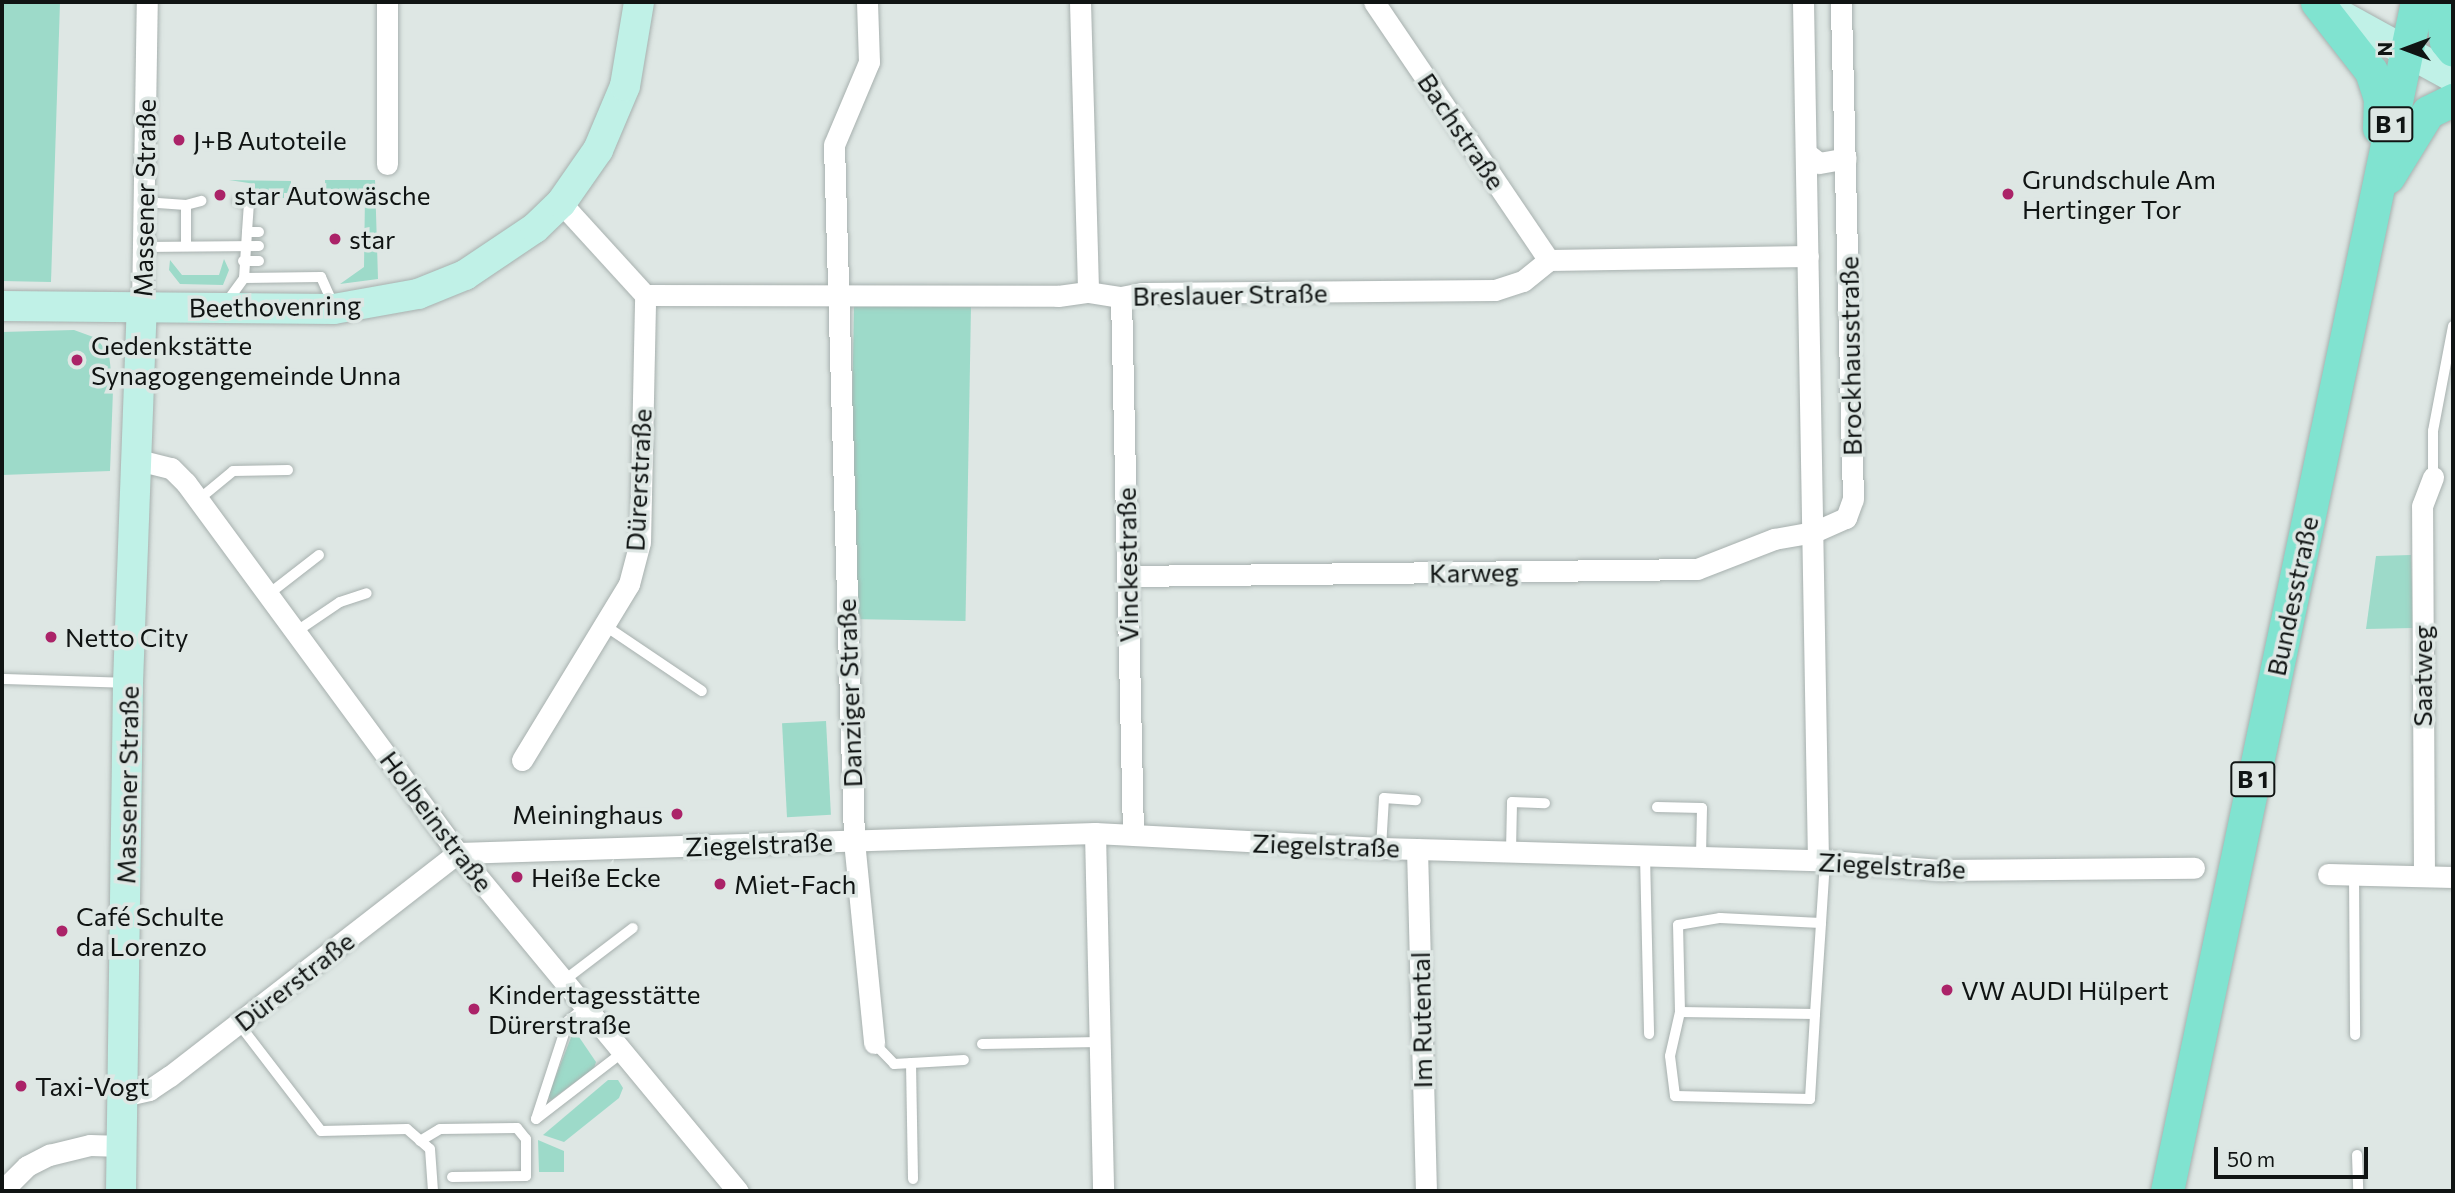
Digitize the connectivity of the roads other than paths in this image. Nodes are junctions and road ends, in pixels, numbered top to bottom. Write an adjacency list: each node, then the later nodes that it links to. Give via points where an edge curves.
1 (147, 2): 22 (street, Massener Straße)
2 (387, 2): 18 (street)
3 (639, 2): 23 (main road, Beethovenring, via 633,52 614,118)
4 (867, 2): 36 (street, Danziger Straße, via 869,62 834,145)
5 (1080, 2): 34 (street)
6 (1374, 2): 30 (street, Bachstraße)
7 (1803, 2): 16 (street, Brockhausstraße)
8 (1841, 2): 17 (street, Brockhausstraße)
9 (2317, 2): 12 (main road); 19 (main road, via 2371,71 2380,98)
10 (2417, 2): 12 (main road, Bundesstraße / B 1)
11 (2441, 2): 13 (main road, via 2446,41)
12 (2407, 50): 14 (main road); 19 (main road, Bundesstraße / B 1)
13 (2453, 50)
14 (2453, 77)
15 (2453, 100): 19 (main road, via 2428,112)
16 (1806, 153): 17 (street, via 1819,163); 29 (street, Brockhausstraße)
17 (1846, 158): 47 (street, Brockhausstraße, via 1853,499 1846,517)
18 (387, 164)
19 (2376, 197): 103 (main road, Bundesstraße / B 1)
20 (201, 201): 24 (lane)
21 (238, 201): 26 (lane, via 249,203 253,232)
22 (144, 202): 24 (lane); 28 (street, Massener Straße)
23 (561, 203): 35 (street); 41 (main road, Beethovenring, via 513,247 466,275 406,297)
24 (186, 205): 25 (lane)
25 (186, 246): 26 (lane); 28 (lane)
26 (243, 246): 27 (lane); 31 (lane)
27 (259, 246)
28 (143, 247): 39 (street, Massener Straße)
29 (1808, 256): 30 (street); 47 (street, Brockhausstraße)
30 (1549, 260): 37 (street, Breslauer Straße, via 1522,281 1495,290 1142,293)
31 (243, 261): 32 (lane); 33 (lane)
32 (259, 261)
33 (244, 278): 40 (lane); 41 (lane, via 299,270 321,277)
34 (1088, 292): 36 (street, Breslauer Straße, via 1058,296); 37 (street, Breslauer Straße)
35 (645, 295): 36 (street, Breslauer Straße); 52 (street, Dürerstraße, via 640,542 629,584)
36 (836, 295): 63 (street, Danziger Straße)
37 (1121, 297): 49 (street, Vinckestraße)
38 (2, 306): 39 (main road, Beethovenring)
39 (142, 307): 40 (main road, Beethovenring); 43 (main road, Massener Straße)
40 (223, 309): 41 (main road, Beethovenring)
41 (334, 309)
42 (2453, 326): 45 (lane, via 2433,431)
43 (138, 460): 46 (street, Holbeinstraße, via 171,468); 55 (main road, Massener Straße)
44 (288, 470): 46 (lane, via 233,471)
45 (2433, 477): 74 (street, Saatweg, via 2422,506)
46 (198, 500): 50 (street, Holbeinstraße)
47 (1814, 532): 49 (street, Karweg, via 1774,539 1697,569); 70 (street, Brockhausstraße)
48 (319, 555): 50 (lane)
49 (1128, 576): 62 (street, Vinckestraße)
50 (270, 593): 53 (street, Holbeinstraße)
51 (366, 593): 53 (lane, via 340,602)
52 (604, 625): 56 (lane); 57 (street, Dürerstraße)
53 (297, 631): 67 (street, Holbeinstraße)
54 (2, 679): 55 (lane)
55 (128, 683): 91 (main road, Massener Straße)
56 (702, 691)
57 (522, 760)
58 (1416, 800): 64 (lane, via 1384,799)
59 (1545, 803): 66 (lane, via 1512,802)
60 (1657, 807): 69 (lane, via 1702,808)
61 (1095, 833): 62 (street, Ziegelstraße); 63 (street, Ziegelstraße); 85 (street)
62 (1132, 834): 64 (street, Ziegelstraße)
63 (854, 841): 67 (street, Ziegelstraße); 86 (street, Danziger Straße)
64 (1381, 848): 65 (street, Ziegelstraße)
65 (1418, 849): 66 (street, Ziegelstraße); 102 (street, Im Rutental)
66 (1511, 851): 68 (street, Ziegelstraße)
67 (458, 853): 78 (street, Holbeinstraße); 82 (street, Dürerstraße)
68 (1645, 855): 69 (street, Ziegelstraße); 83 (lane)
69 (1701, 857): 70 (street, Ziegelstraße)
70 (1821, 860): 71 (street, Ziegelstraße, via 1940,870); 76 (lane)
71 (2194, 868)
72 (2328, 874): 73 (street)
73 (2354, 874): 74 (street); 84 (lane)
74 (2424, 876): 75 (street)
75 (2453, 877)
76 (1821, 923): 80 (lane, via 1720,918 1678,925); 81 (lane)
77 (633, 928): 78 (lane)
78 (562, 982): 79 (street, Holbeinstraße)
79 (583, 1008): 88 (street, Holbeinstraße); 88 (lane, via 568,1021 536,1119)
80 (1680, 1012): 81 (lane); 81 (lane, via 1670,1056 1675,1096 1810,1099)
81 (1815, 1014)
82 (239, 1024): 91 (street, Dürerstraße, via 149,1090); 92 (lane, via 321,1132 407,1129)
83 (1649, 1034)
84 (2355, 1035)
85 (1100, 1042): 87 (lane); 101 (street)
86 (874, 1043): 90 (lane, Danziger Straße, via 894,1064)
87 (982, 1044)
88 (623, 1052): 100 (street, Holbeinstraße)
89 (964, 1060): 90 (lane, Danziger Straße)
90 (911, 1063): 96 (lane)
91 (122, 1096): 93 (main road, Massener Straße)
92 (420, 1141): 95 (lane, via 440,1129 517,1128 526,1139 526,1176); 99 (lane, via 430,1149)
93 (121, 1146): 97 (street, via 90,1145 48,1155 27,1166); 98 (main road, Massener Straße)
94 (2357, 1155): 104 (lane)
95 (453, 1177)
96 (913, 1179)
97 (2, 1191)
98 (121, 1191)
99 (433, 1191)
100 (738, 1191)
101 (1104, 1191)
102 (1426, 1191)
103 (2167, 1191)
104 (2358, 1191)

